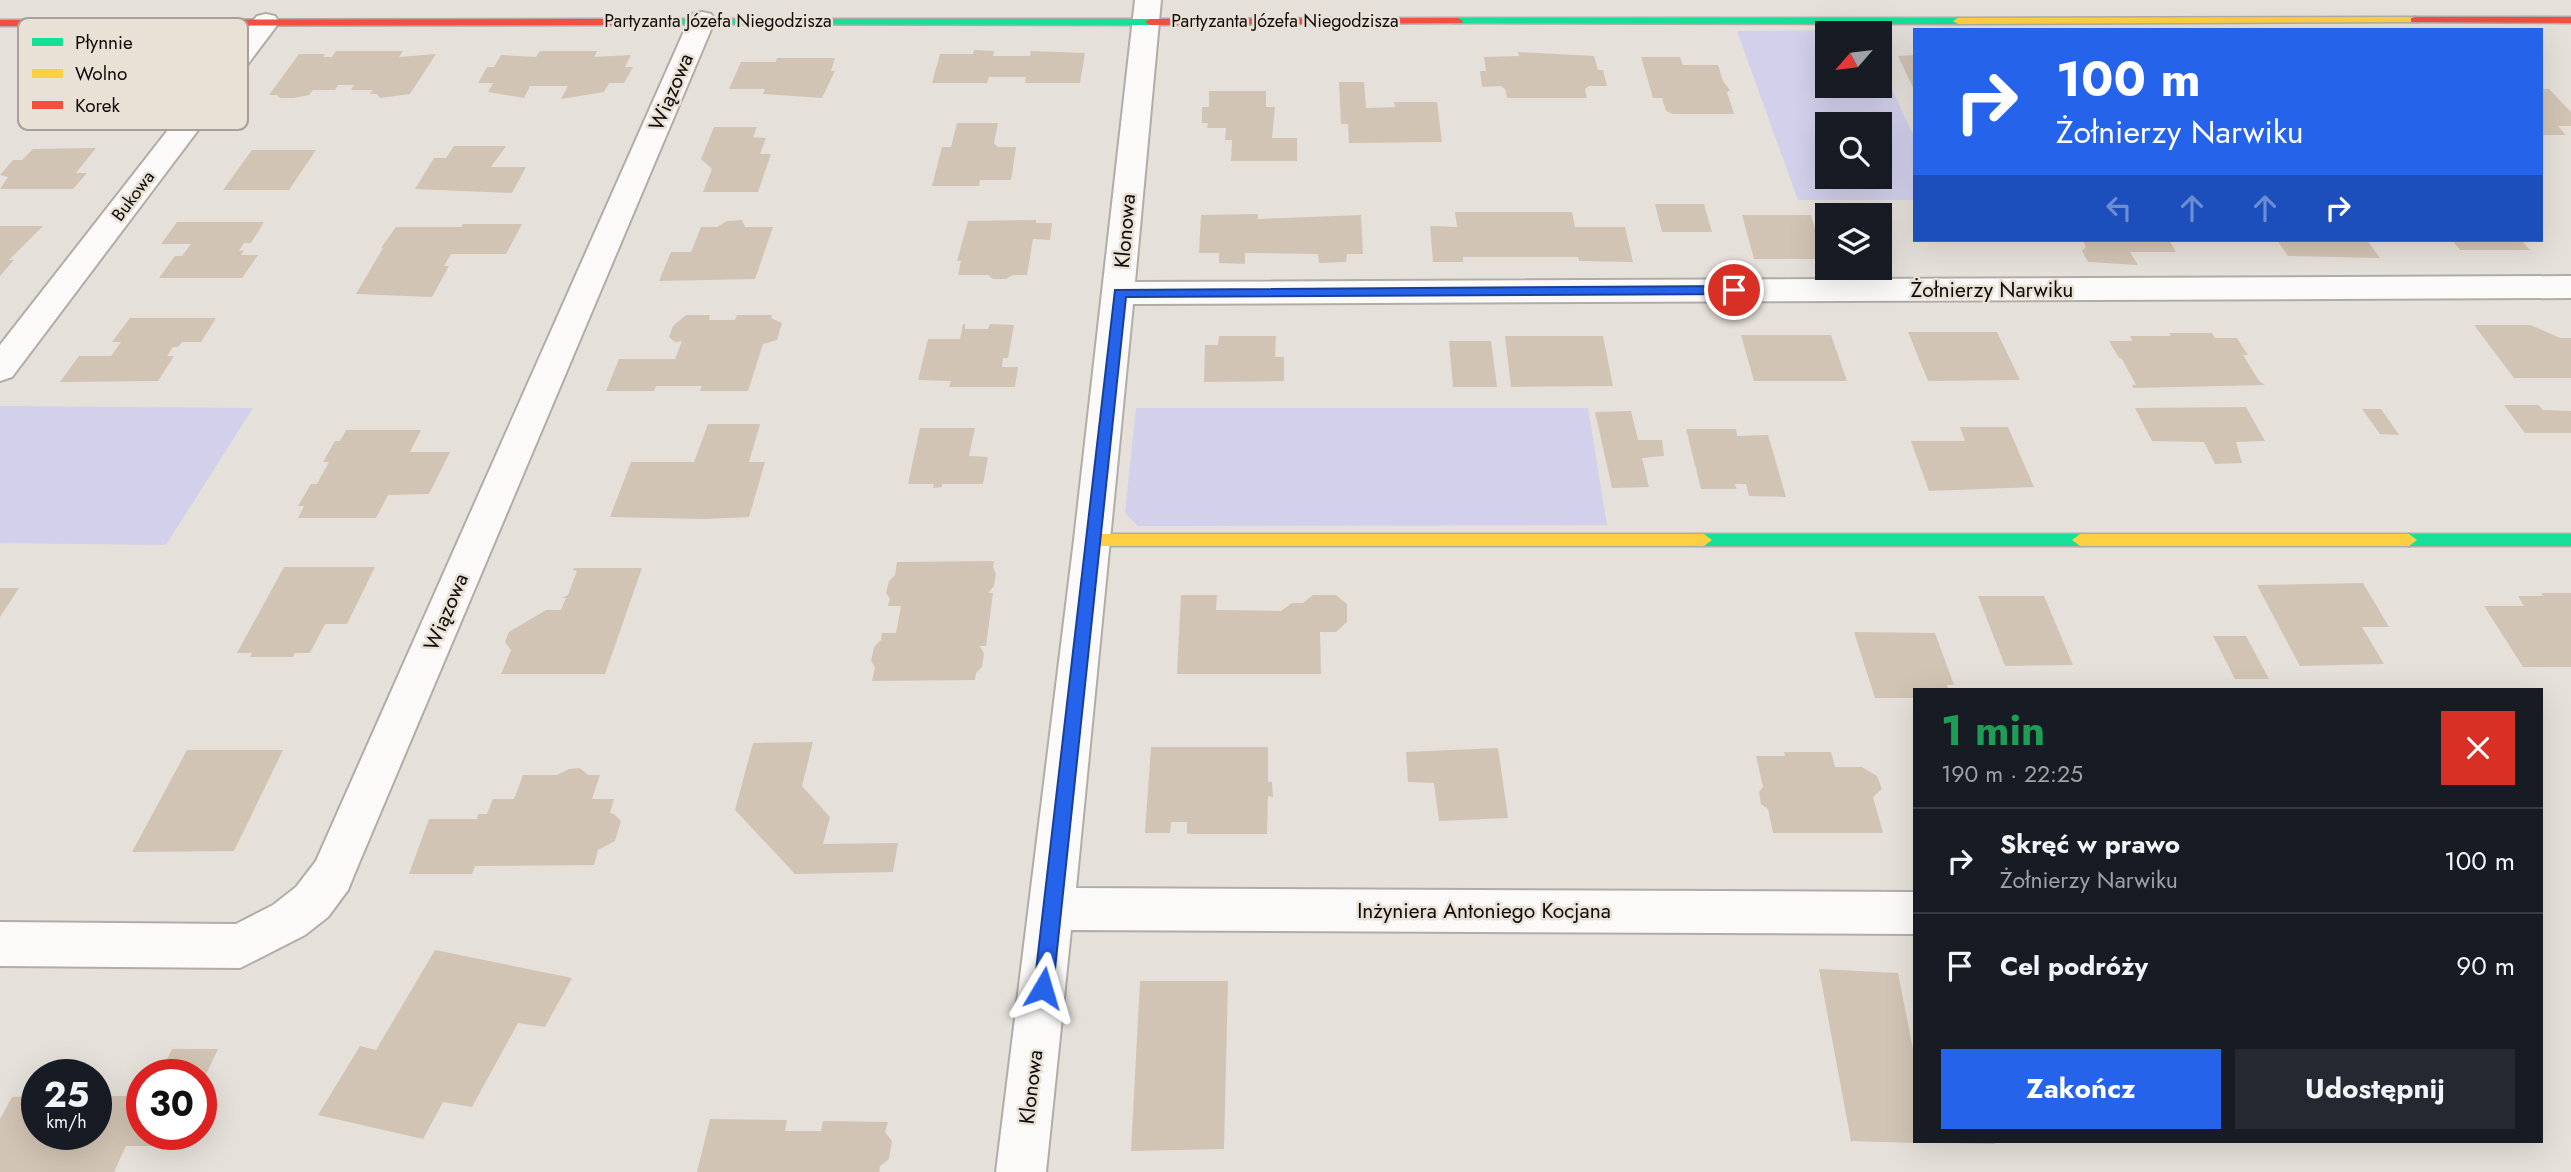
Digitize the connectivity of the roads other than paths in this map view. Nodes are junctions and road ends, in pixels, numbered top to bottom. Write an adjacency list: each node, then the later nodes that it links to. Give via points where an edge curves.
1 (1146, 10): 2 (street, Partyzanta Józefa Niegodzisza); 3 (street, Partyzanta Józefa Niegodzisza); 11 (street, Klonowa)
2 (702, 20): 5 (street, Partyzanta Józefa Niegodzisza); 17 (street, Wiązowa, via 332,875 319,893 289,920 240,946)
3 (2571, 20)
4 (248, 22): 5 (street, Partyzanta Józefa Niegodzisza)
5 (266, 22): 8 (street, Bukowa)
6 (0, 23): 7 (street, Partyzanta Józefa Niegodzisza)
7 (18, 23)
8 (248, 45)
9 (183, 130): 12 (street, Bukowa)
10 (2571, 287): 11 (street, Żołnierzy Narwiku)
11 (1120, 293): 13 (street, Klonowa)
12 (0, 369)
13 (1093, 540): 14 (street); 15 (street, Klonowa)
14 (2571, 540)
15 (1053, 909): 16 (street, Inżyniera Antoniego Kocjana); 18 (street, Klonowa)
16 (1913, 913)
17 (0, 944)
18 (1021, 1172)

